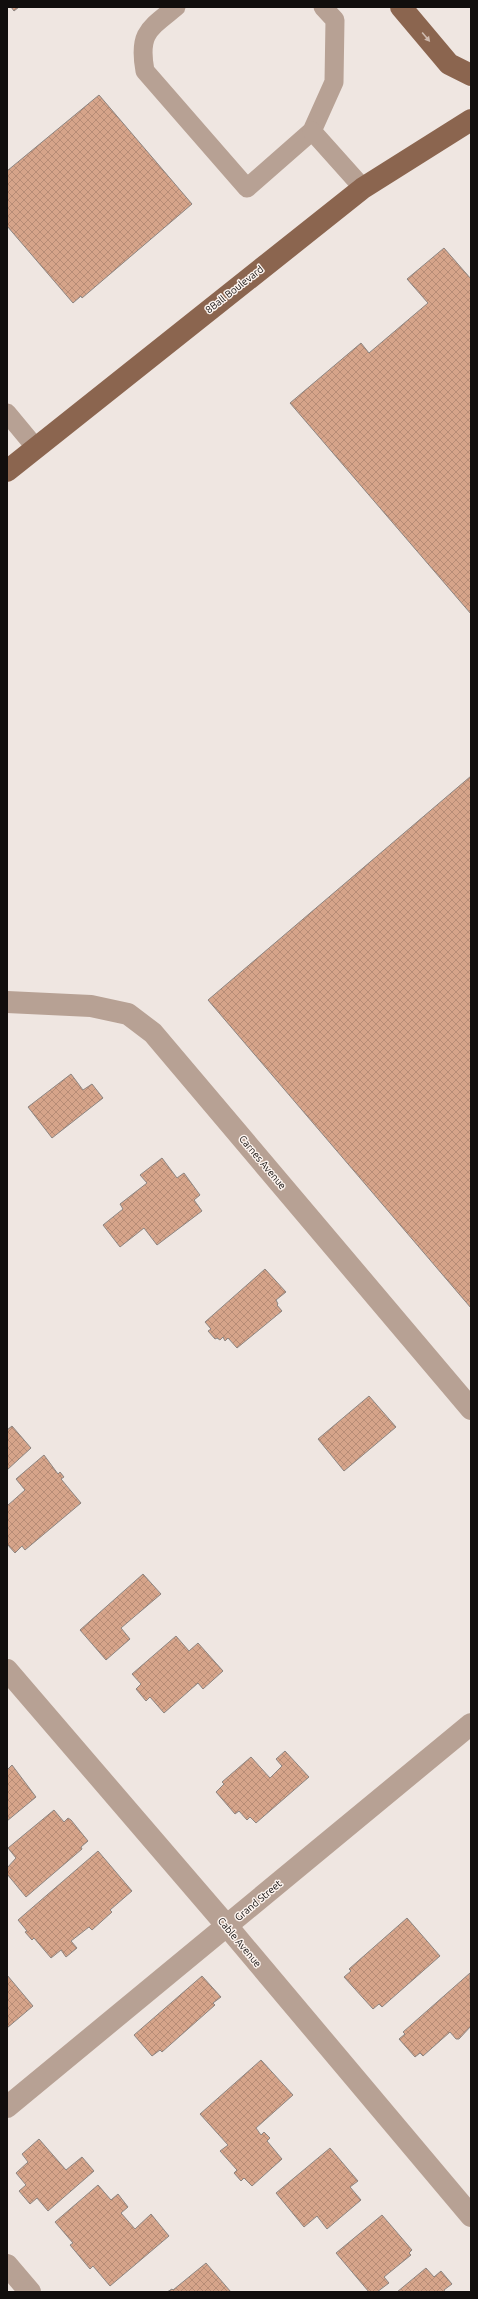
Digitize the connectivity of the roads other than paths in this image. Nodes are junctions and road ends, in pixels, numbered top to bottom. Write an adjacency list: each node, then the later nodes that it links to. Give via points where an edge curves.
1 (176, 7): 6 (lane, via 147,31 142,55 144,71 247,188)
2 (323, 7): 6 (lane, via 334,20 334,82)
3 (401, 7): 4 (main road, one-way to 4, via 449,64)
4 (471, 75)
5 (471, 120): 7 (main road, 8Ball Boulevard)
6 (312, 130): 7 (lane)
7 (363, 188): 9 (main road, 8Ball Boulevard)
8 (7, 413): 9 (lane)
9 (36, 448): 10 (main road, 8Ball Boulevard)
10 (7, 471)
11 (7, 1002): 12 (street, Carnes Avenue, via 91,1006 128,1014 153,1032)
12 (471, 1409)
13 (7, 1670): 15 (street, Cable Avenue)
14 (471, 1724): 15 (street, Grand Street)
15 (227, 1926): 16 (street, Grand Street); 17 (street, Cable Avenue)
16 (7, 2107)
17 (471, 2216)
18 (7, 2265): 19 (street)
19 (30, 2292)

